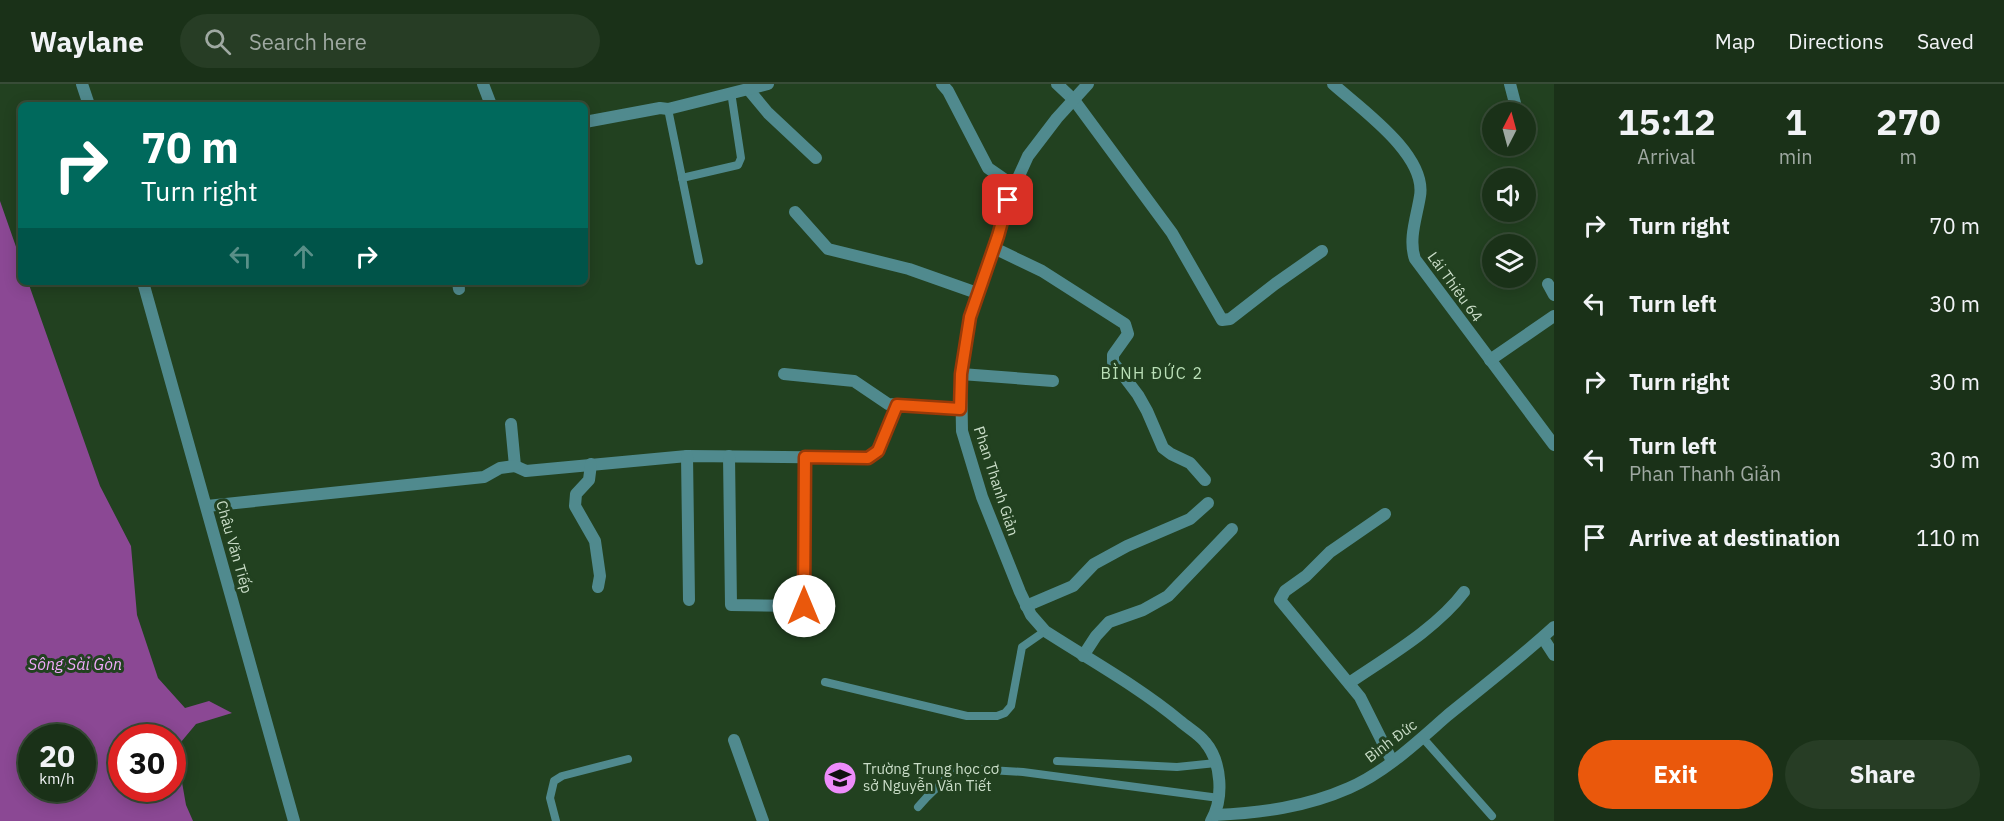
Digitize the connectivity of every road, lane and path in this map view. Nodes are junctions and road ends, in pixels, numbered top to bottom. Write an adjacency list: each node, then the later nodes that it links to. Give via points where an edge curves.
1 (82, 84): 12 (street)
2 (483, 84): 13 (street)
3 (768, 84): 9 (street)
4 (942, 84): 19 (street, via 988,168)
5 (1057, 84): 11 (street)
6 (1088, 84): 11 (street, Phan Thanh Giản)
7 (1333, 84): 27 (street, Lái Thiêu 64, via 1389,134 1415,165 1422,181 1411,248 1415,259)
8 (1510, 84): 14 (street)
9 (748, 88): 10 (street); 17 (street, via 768,113)
10 (731, 92): 15 (street); 18 (lane, via 741,158 738,165)
11 (1074, 100): 19 (street, Phan Thanh Giản, via 1028,156); 22 (street, via 1172,233 1222,320 1230,319)
12 (88, 102)
13 (490, 102)
14 (1514, 102)
15 (668, 109): 16 (street); 18 (lane)
16 (588, 121)
17 (816, 158)
18 (682, 178): 23 (lane)
19 (1014, 186): 21 (street, Phan Thanh Giản)
20 (795, 212): 25 (street, via 828,249 909,269)
21 (994, 248): 25 (street, Phan Thanh Giản); 41 (street, via 1042,272 1125,324 1128,334 1113,355 1113,362 1143,403 1163,448 1190,463)
22 (1322, 251)
23 (699, 261)
24 (144, 285): 43 (street, Châu Văn Tiếp)
25 (977, 293): 29 (street, Phan Thanh Giản)
26 (1554, 316): 27 (street)
27 (1490, 360): 34 (street, Lái Thiêu 64)
28 (784, 374): 31 (street, via 854,381 888,404)
29 (961, 374): 30 (street); 32 (street, Phan Thanh Giản)
30 (1053, 381)
31 (897, 405): 32 (street); 38 (street, via 878,451 868,458)
32 (960, 409): 49 (street, Phan Thanh Giản, via 962,431 982,497)
33 (511, 424): 40 (street)
34 (1550, 432): 35 (street, Lái Thiêu 64)
35 (1554, 445)
36 (687, 456): 37 (street); 39 (street); 48 (street)
37 (729, 456): 38 (street); 38 (street, via 731,605 804,606)
38 (805, 457)
39 (591, 464): 40 (street, via 526,471); 46 (street, via 589,480 576,494 575,506 595,541)
40 (515, 465): 43 (street, via 484,477)
41 (1205, 480)
42 (1208, 503): 49 (street, via 1190,519 1094,564 1073,586)
43 (207, 506): 67 (street, Châu Văn Tiếp)
44 (1385, 514): 56 (street, via 1330,552 1285,591 1280,600)
45 (1232, 529): 54 (street, via 1168,597 1109,622)
46 (598, 587)
47 (1464, 592): 56 (street, via 1421,633)
48 (689, 600)
49 (1026, 606): 51 (street, Phan Thanh Giản)
50 (1554, 627): 52 (street, Bình Đức)
51 (1045, 631): 54 (street, Phan Thanh Giản); 55 (lane, via 1022,646 1011,706 997,716 967,716)
52 (1543, 638): 53 (street); 57 (street, Bình Đức)
53 (1554, 655)
54 (1083, 656): 62 (street, Phan Thanh Giản, via 1162,706 1206,742)
55 (825, 682)
56 (1349, 683): 61 (street)
57 (1422, 737): 61 (street, Bình Đức); 65 (lane)
58 (734, 740): 69 (street)
59 (627, 759): 68 (lane, via 554,781 550,798)
60 (1057, 761): 62 (lane, via 1177,767)
61 (1392, 761): 66 (street, Bình Đức, via 1350,788 1302,804)
62 (1216, 764): 63 (street, Phan Thanh Giản)
63 (1219, 798): 64 (lane, via 1023,772 957,768); 66 (street, Phan Thanh Giản)
64 (918, 807)
65 (1492, 816)
66 (1213, 818)
67 (294, 821)
68 (556, 821)
69 (763, 821)

